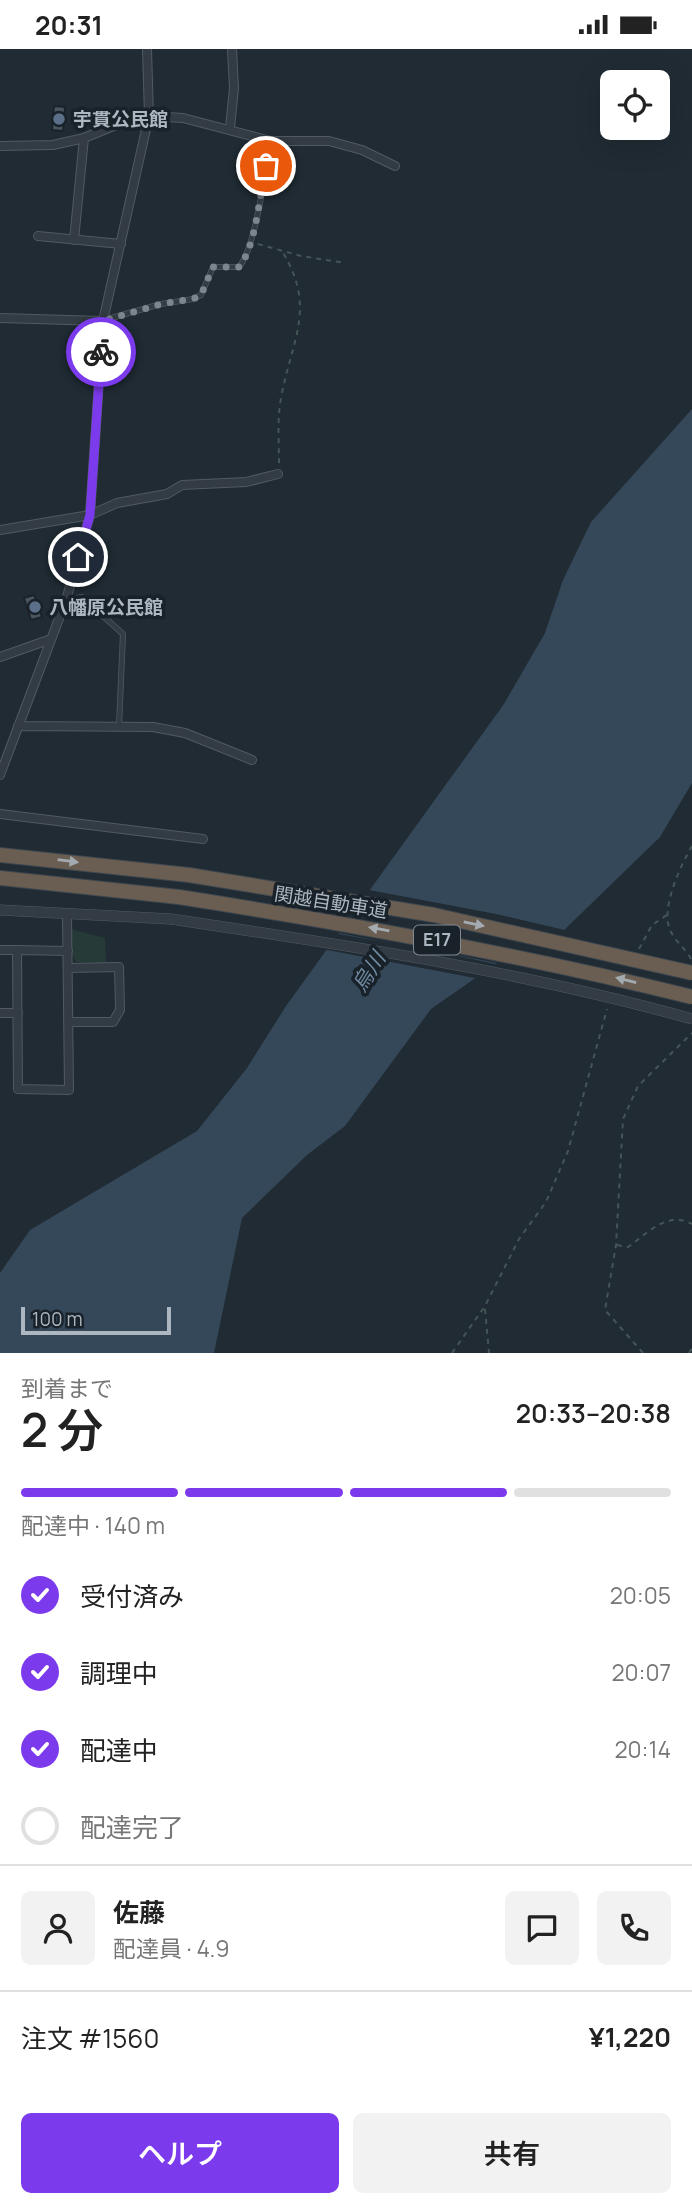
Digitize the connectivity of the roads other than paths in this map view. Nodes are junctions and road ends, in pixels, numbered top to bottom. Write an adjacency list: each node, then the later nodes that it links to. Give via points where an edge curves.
1 (147, 49): 3 (street)
2 (232, 49): 4 (street)
3 (149, 116): 4 (street); 5 (street); 11 (street)
4 (230, 128): 6 (street)
5 (85, 138): 7 (street, via 53,145); 10 (street)
6 (271, 141): 8 (street, via 329,141); 13 (lane, via 250,242 239,267 213,267 201,295 193,299)
7 (0, 146)
8 (396, 166)
9 (38, 236): 10 (street)
10 (74, 240): 11 (street)
11 (121, 244): 13 (street)
12 (0, 317): 13 (street)
13 (103, 321): 15 (street)
14 (278, 474): 15 (street, via 246,482 183,485)
15 (90, 515): 16 (street); 17 (street)
16 (0, 530)
17 (66, 600): 18 (street); 21 (lane, via 82,597 124,634)
18 (51, 639): 19 (street); 20 (street)
19 (0, 656)
20 (18, 726): 21 (street); 23 (street)
21 (119, 726): 22 (street, via 185,733)
22 (252, 760)
23 (0, 775)
24 (0, 814): 25 (street)
25 (202, 839)
26 (0, 855): 34 (highway, 関越自動車道 / E17, one-way to 34, bridge, via 189,875 434,915)
27 (0, 878): 35 (highway, 関越自動車道 / E17, one-way to 27, bridge, via 424,937 179,897)
28 (0, 910): 29 (street)
29 (67, 915): 32 (street); 38 (street, bridge, via 171,919 336,943 470,968)
30 (0, 950): 31 (street)
31 (17, 950): 32 (street); 37 (street)
32 (68, 951): 33 (street)
33 (68, 968): 39 (street); 39 (street, via 119,967 120,1010 113,1022)
34 (692, 973)
35 (692, 996)
36 (0, 1013): 37 (street)
37 (18, 1013): 39 (street, via 18,1089 69,1090)
38 (692, 1019)
39 (68, 1022)

